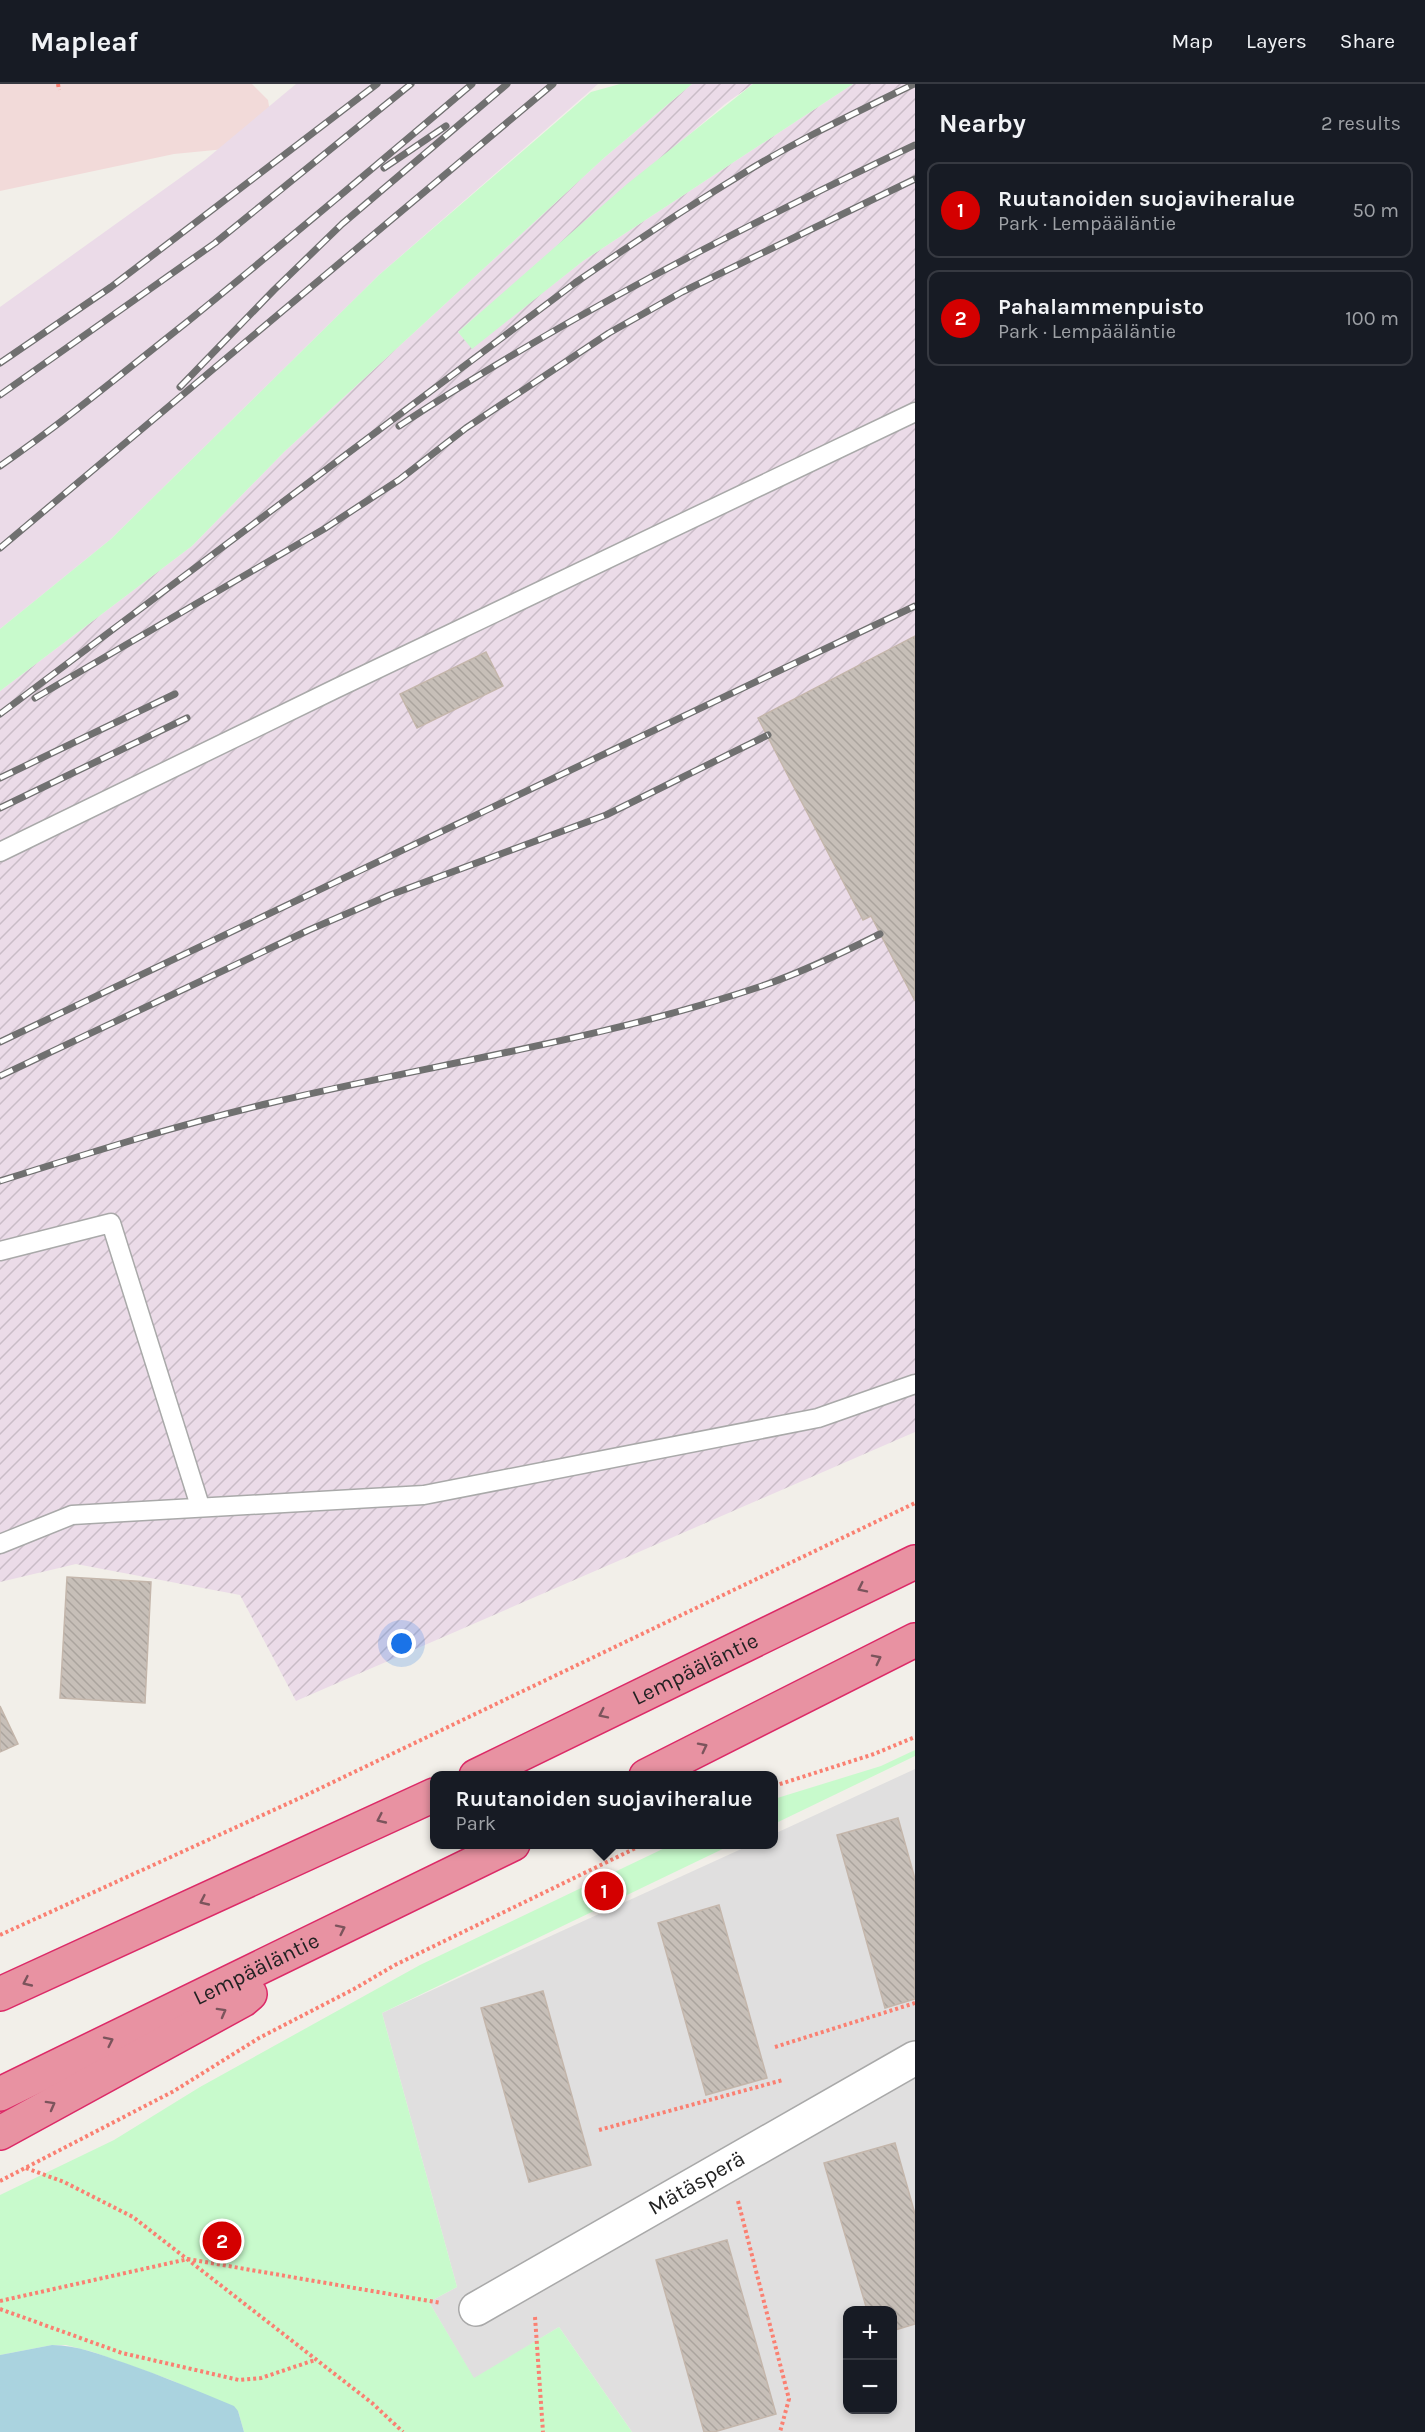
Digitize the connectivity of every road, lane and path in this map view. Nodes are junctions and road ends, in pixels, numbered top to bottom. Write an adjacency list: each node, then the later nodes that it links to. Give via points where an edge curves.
1 (58, 84): 2 (path)
2 (59, 90)
3 (915, 412): 4 (lane)
4 (0, 852)
5 (0, 1251): 8 (lane, via 111,1222)
6 (915, 1384): 8 (lane, via 818,1418 424,1495)
7 (915, 1503): 19 (path, via 300,1798)
8 (200, 1506): 9 (lane, via 72,1515)
9 (0, 1544)
10 (915, 1562): 13 (highway, Lempääläntie, one-way to 13)
11 (915, 1640): 14 (highway, one-way to 11)
12 (915, 1737): 15 (path)
13 (486, 1771)
14 (656, 1771)
15 (778, 1785)
16 (430, 1797): 21 (highway, one-way to 21)
17 (505, 1849): 20 (highway, Lempääläntie, one-way to 17)
18 (636, 1849): 30 (path, via 395,1965 259,2038 174,2091)
19 (0, 1935)
20 (289, 1955): 26 (highway, Lempääläntie, one-way to 20); 28 (highway, one-way to 20, via 243,2000)
21 (0, 1994)
22 (915, 2003): 23 (path)
23 (775, 2047)
24 (915, 2058): 29 (street, Mätäsperä)
25 (783, 2080): 27 (path)
26 (0, 2094)
27 (599, 2130)
28 (0, 2133)
29 (729, 2165): 33 (street, Mätäsperä); 40 (path, via 789,2399)
30 (26, 2168): 31 (path); 32 (path, via 64,2182 133,2217)
31 (0, 2181)
32 (188, 2259): 34 (path); 36 (path); 37 (path)
33 (532, 2277): 36 (street, Mätäsperä); 39 (path)
34 (0, 2301)
35 (0, 2309): 37 (path, via 122,2353 239,2380 261,2378)
36 (476, 2309)
37 (316, 2360): 38 (path)
38 (404, 2432)
39 (543, 2432)
40 (780, 2432)

